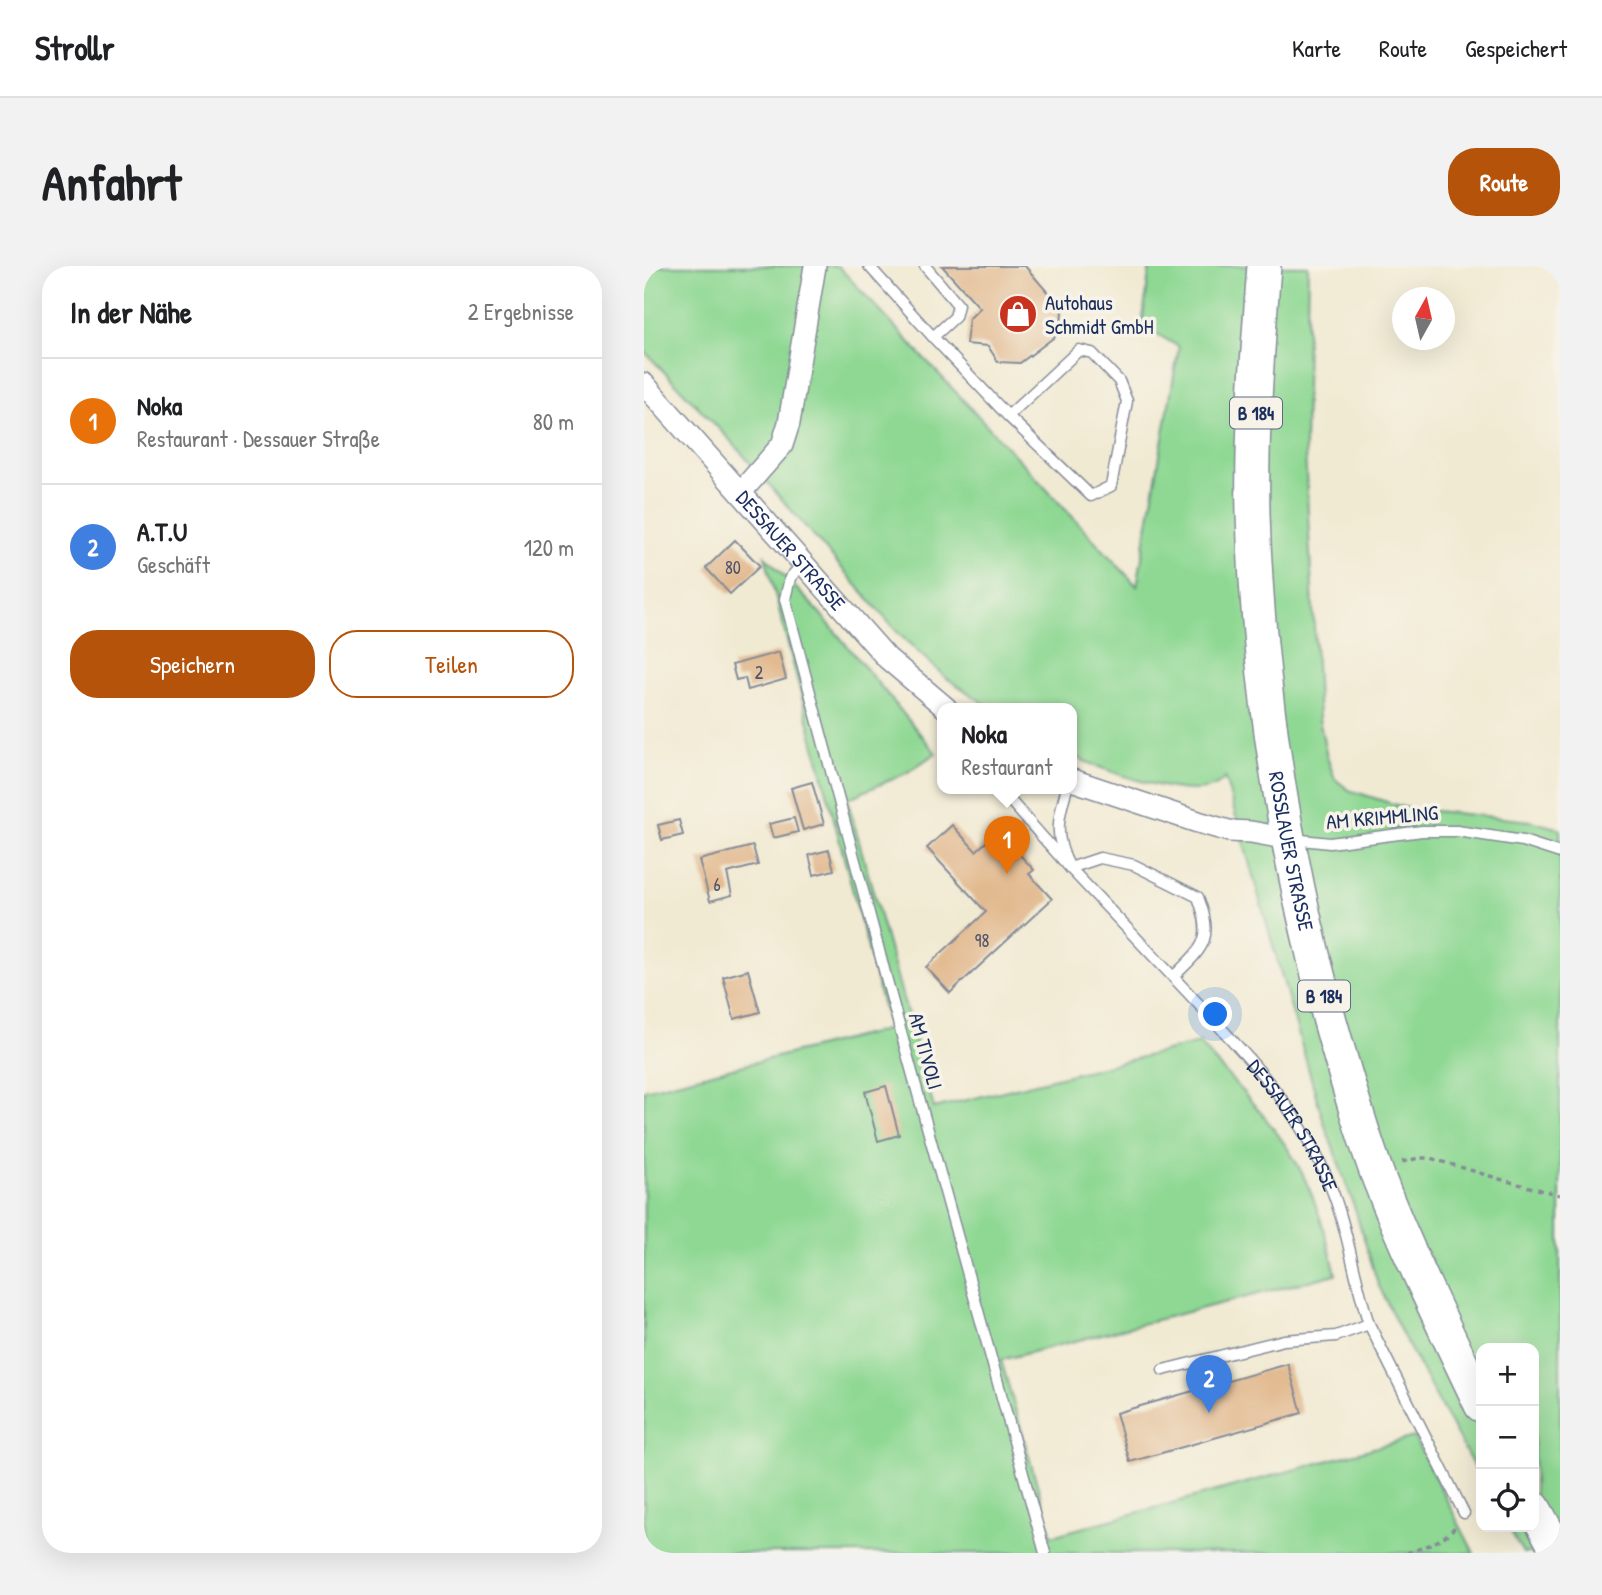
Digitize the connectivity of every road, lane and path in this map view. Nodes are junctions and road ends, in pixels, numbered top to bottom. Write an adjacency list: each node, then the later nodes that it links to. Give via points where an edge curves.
1 (815, 266): 8 (street, via 789,424 777,452)
2 (869, 266): 5 (lane)
3 (925, 266): 5 (lane, via 958,305 955,317)
4 (1265, 266): 14 (main road, ROSSLAUER STRASSE / B 184, via 1254,456 1255,559 1270,729)
5 (933, 337): 7 (lane)
6 (644, 384): 8 (street, DESSAUER STRASSE)
7 (1008, 416): 7 (lane, via 1091,496 1111,486 1127,401 1119,382 1092,353 1079,350)
8 (741, 492): 9 (street, DESSAUER STRASSE)
9 (804, 562): 10 (street, DESSAUER STRASSE, via 887,658); 25 (lane, AM TIVOLI, via 790,578 785,599)
10 (937, 704)
11 (1077, 782): 14 (street, via 1229,831)
12 (1004, 794): 16 (lane)
13 (1066, 794): 16 (lane, DESSAUER STRASSE, via 1058,832)
14 (1289, 839): 15 (lane, AM KRIMMLING, via 1330,843 1457,831 1523,841); 22 (main road, ROSSLAUER STRASSE / B 184, via 1320,984 1370,1151 1416,1266)
15 (1560, 853)
16 (1070, 868): 17 (lane, DESSAUER STRASSE); 17 (lane, via 1100,858 1134,864 1198,897 1208,922 1200,950)
17 (1173, 977): 20 (lane, DESSAUER STRASSE, via 1269,1080 1308,1140 1341,1215)
18 (1396, 1164): 19 (path, via 1430,1158)
19 (1560, 1195)
20 (1369, 1324): 21 (lane, via 1336,1336 1284,1339); 23 (lane, DESSAUER STRASSE)
21 (1163, 1370)
22 (1476, 1394)
23 (1464, 1513): 26 (path, via 1452,1531)
24 (1539, 1517): 27 (main road)
25 (1045, 1553)
26 (1407, 1553)
27 (1559, 1553)

